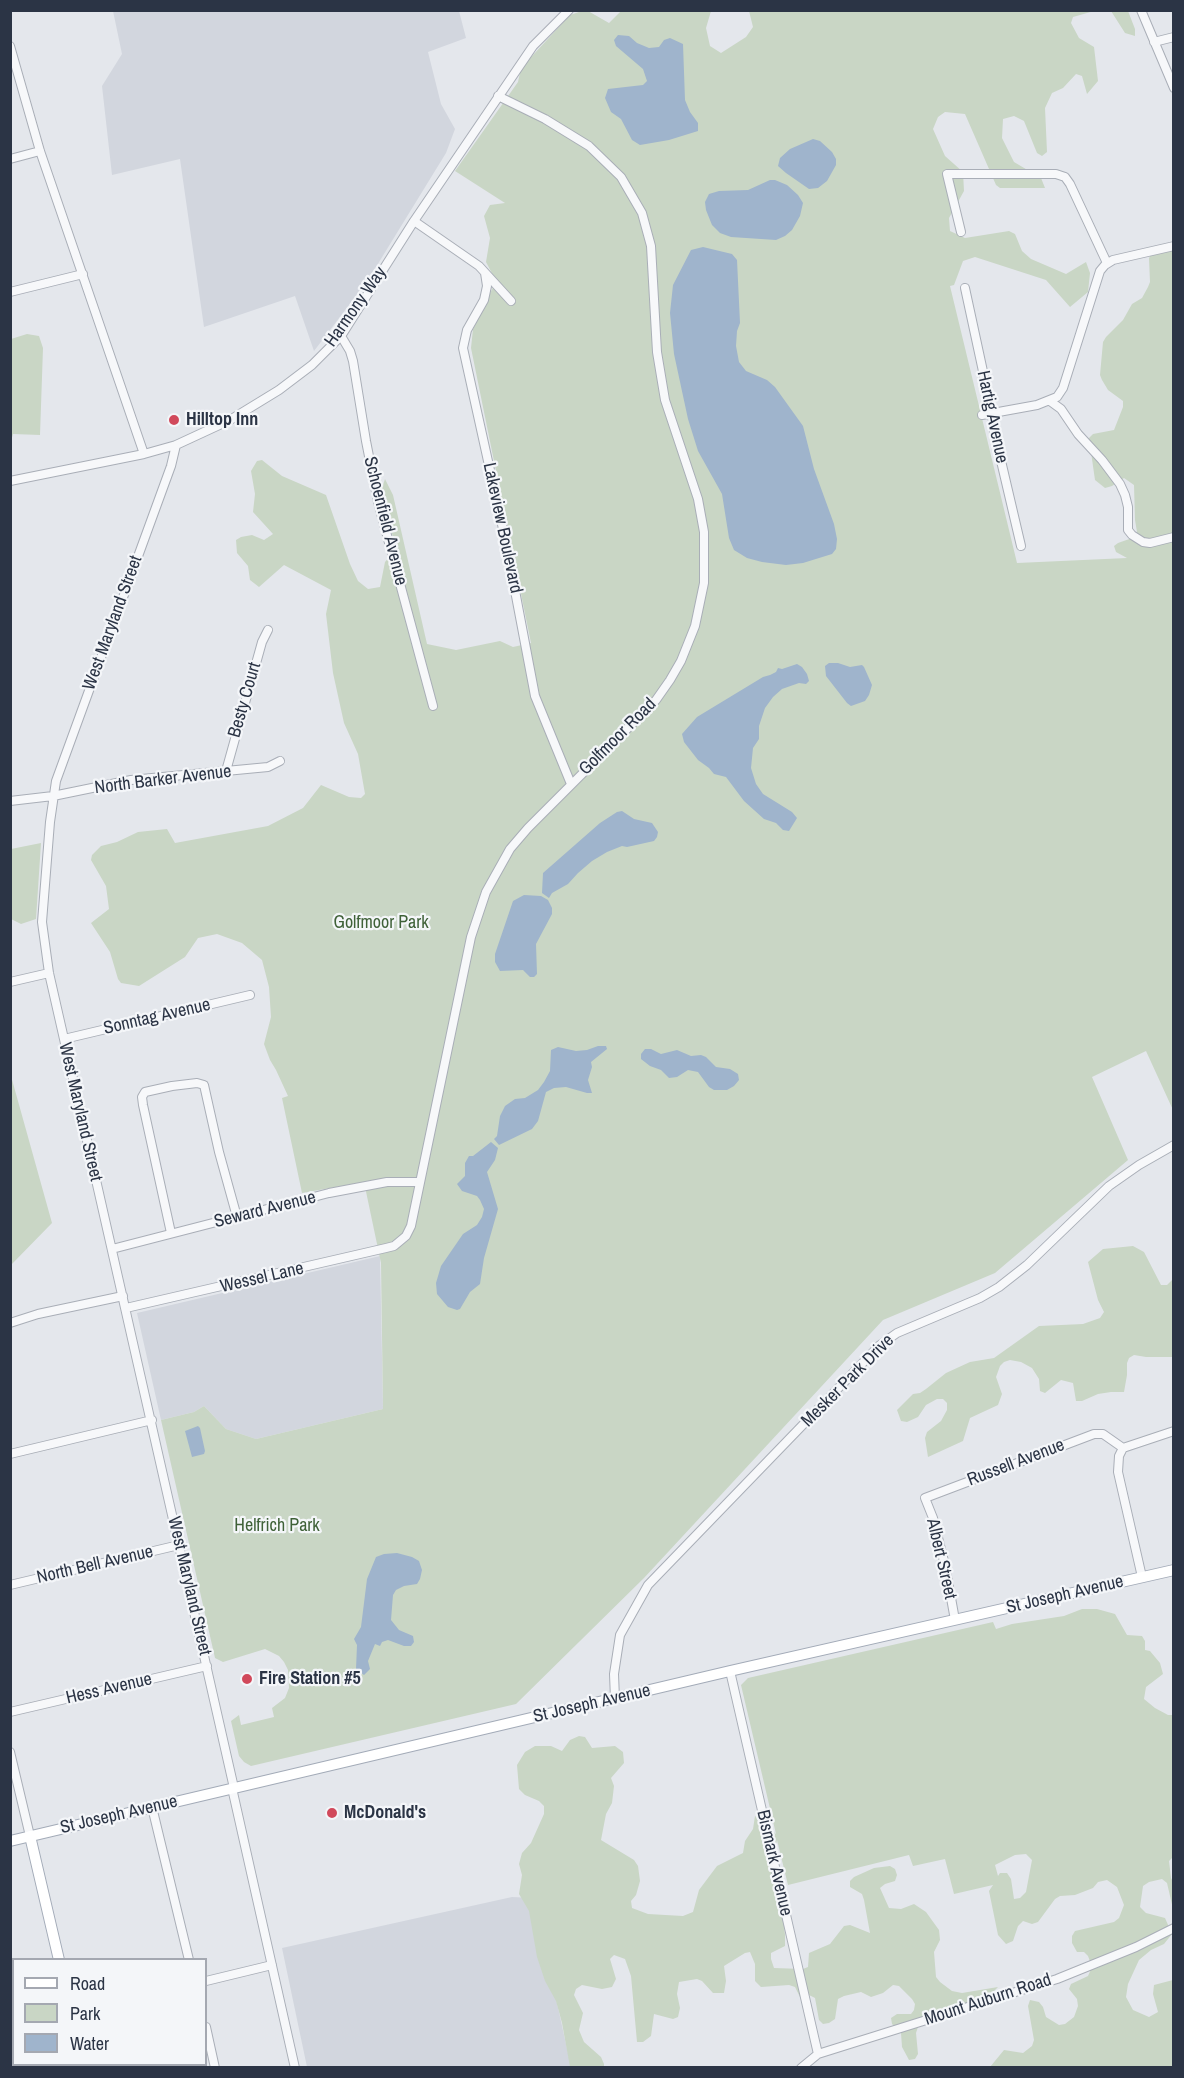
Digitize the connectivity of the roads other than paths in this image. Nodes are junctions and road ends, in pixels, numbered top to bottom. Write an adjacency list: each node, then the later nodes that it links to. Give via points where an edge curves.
1 (569, 10): 7 (street, Harmony Way, via 533,46)
2 (1141, 10): 4 (street)
3 (1173, 38): 4 (street)
4 (1154, 42): 6 (street)
5 (10, 46): 8 (street)
6 (1173, 88)
7 (498, 96): 10 (street, Harmony Way); 32 (street, Golfmoor Road, via 589,146 621,177 642,213 651,246 657,352 665,400 698,499 704,532 701,598 681,661 644,714)
8 (40, 151): 9 (street); 15 (street)
9 (10, 159)
10 (414, 221): 14 (street, via 471,259); 19 (street, Harmony Way)
11 (961, 232): 13 (street, via 947,174 1062,175 1070,184)
12 (1173, 246): 13 (street)
13 (1107, 263): 20 (street, via 1100,272 1063,388)
14 (485, 273): 18 (street); 32 (street, Lakeview Boulevard, via 484,300 467,330 463,348 535,696)
15 (83, 274): 17 (street); 24 (street)
16 (965, 288): 21 (street, Hartig Avenue)
17 (10, 292)
18 (511, 301)
19 (341, 336): 23 (street, Harmony Way, via 279,390 230,420); 29 (street, Schoenfield Avenue, via 353,360 378,502)
20 (1050, 402): 21 (street); 26 (street, via 1061,409 1120,484 1132,536 1150,543)
21 (992, 413): 22 (street); 27 (street, Hartig Avenue)
22 (982, 415)
23 (176, 445): 24 (street, Harmony Way); 33 (street, West Maryland Street)
24 (144, 454): 25 (street, Harmony Way)
25 (10, 482)
26 (1173, 537)
27 (1021, 546)
28 (268, 630): 31 (street, Besty Court)
29 (433, 706)
30 (280, 761): 31 (street, North Barker Avenue, via 268,767)
31 (226, 771): 33 (street, North Barker Avenue, via 131,780)
32 (571, 784): 40 (street, Golfmoor Road, via 510,849 486,892 471,937)
33 (53, 796): 34 (street, North Barker Avenue); 35 (street, West Maryland Street, via 42,922)
34 (10, 801)
35 (49, 974): 36 (street); 38 (street, West Maryland Street)
36 (10, 982)
37 (250, 995): 38 (street, Sonntag Avenue)
38 (64, 1039): 44 (street, West Maryland Street)
39 (1173, 1144): 60 (street, Mesker Park Drive, via 1109,1186 999,1287 897,1333 880,1345 648,1585 620,1635)
40 (420, 1182): 41 (street, Seward Avenue, via 387,1182); 43 (street, Golfmoor Road, via 411,1226)
41 (237, 1217): 42 (street, Seward Avenue); 42 (street, via 204,1085 145,1092 143,1105)
42 (171, 1233): 44 (street, Seward Avenue)
43 (398, 1243): 46 (street, Wessel Lane)
44 (112, 1249): 45 (street, West Maryland Street)
45 (123, 1296): 46 (street, West Maryland Street); 47 (street)
46 (126, 1308): 48 (street, West Maryland Street)
47 (10, 1323)
48 (152, 1420): 51 (street); 53 (street, West Maryland Street)
49 (1173, 1431): 50 (street)
50 (1123, 1448): 52 (street, Russell Avenue, via 1107,1436 1094,1434); 55 (street, via 1118,1472)
51 (10, 1454)
52 (925, 1498): 57 (street, Albert Street, via 945,1565)
53 (179, 1545): 56 (street, North Bell Avenue); 58 (street, West Maryland Street)
54 (1173, 1570): 55 (main road, St Joseph Avenue)
55 (1142, 1577): 57 (main road, St Joseph Avenue)
56 (10, 1585)
57 (955, 1620): 59 (main road, St Joseph Avenue)
58 (207, 1666): 61 (street, Hess Avenue); 63 (street, West Maryland Street)
59 (730, 1671): 60 (main road, St Joseph Avenue); 73 (street, Bismark Avenue)
60 (615, 1699): 63 (main road, St Joseph Avenue)
61 (10, 1712)
62 (10, 1752): 65 (street)
63 (233, 1788): 64 (main road, St Joseph Avenue); 70 (street, West Maryland Street)
64 (152, 1807): 65 (main road, St Joseph Avenue); 69 (street)
65 (30, 1836): 66 (main road, St Joseph Avenue); 68 (main road)
66 (10, 1841)
67 (1173, 1928): 73 (street, Mount Auburn Road, via 1057,1979)
68 (59, 1958)
69 (189, 1958)
70 (272, 1965): 71 (street); 75 (street, West Maryland Street)
71 (207, 1981)
72 (207, 2031): 74 (street)
73 (818, 2054): 76 (street, Mount Auburn Road)
74 (215, 2067)
75 (295, 2067)
76 (801, 2067)

